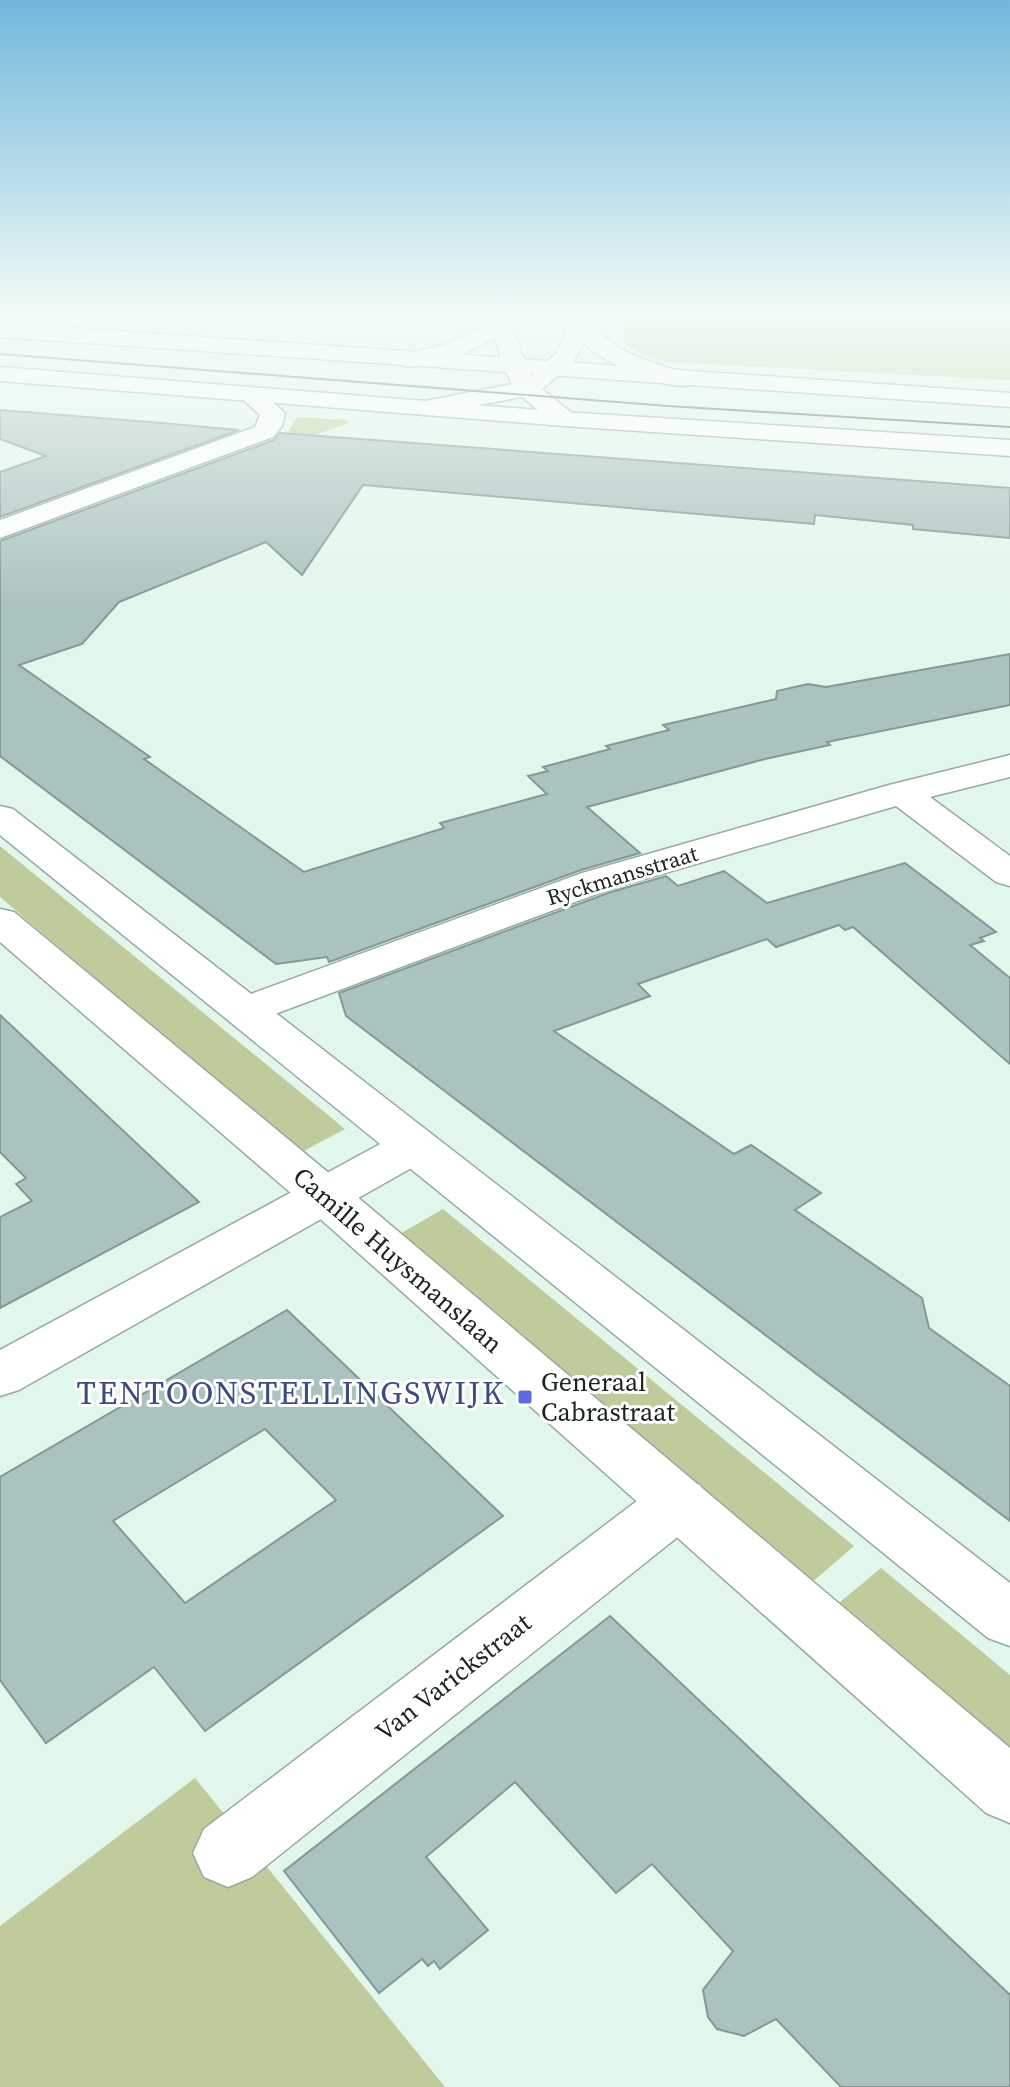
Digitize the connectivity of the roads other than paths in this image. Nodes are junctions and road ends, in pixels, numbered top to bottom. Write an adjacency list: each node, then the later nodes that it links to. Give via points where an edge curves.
1 (272, 412): 6 (street, via 264,432)
2 (480, 412): 4 (street)
3 (557, 412): 4 (street)
4 (564, 419): 5 (street)
5 (1010, 448)
6 (0, 530)
7 (1010, 766): 8 (street, Ryckmansstraat)
8 (902, 793): 10 (street); 12 (street, Ryckmansstraat, via 596,881)
9 (0, 817): 12 (street)
10 (1010, 874)
11 (0, 921): 14 (street, Camille Huysmanslaan)
12 (244, 1011): 13 (street)
13 (412, 1147): 14 (street); 17 (street)
14 (325, 1196): 15 (street); 16 (street, Camille Huysmanslaan)
15 (0, 1375)
16 (679, 1502): 18 (street, Camille Huysmanslaan); 19 (street, Van Varickstraat)
17 (1010, 1619)
18 (1010, 1791)
19 (228, 1853)

